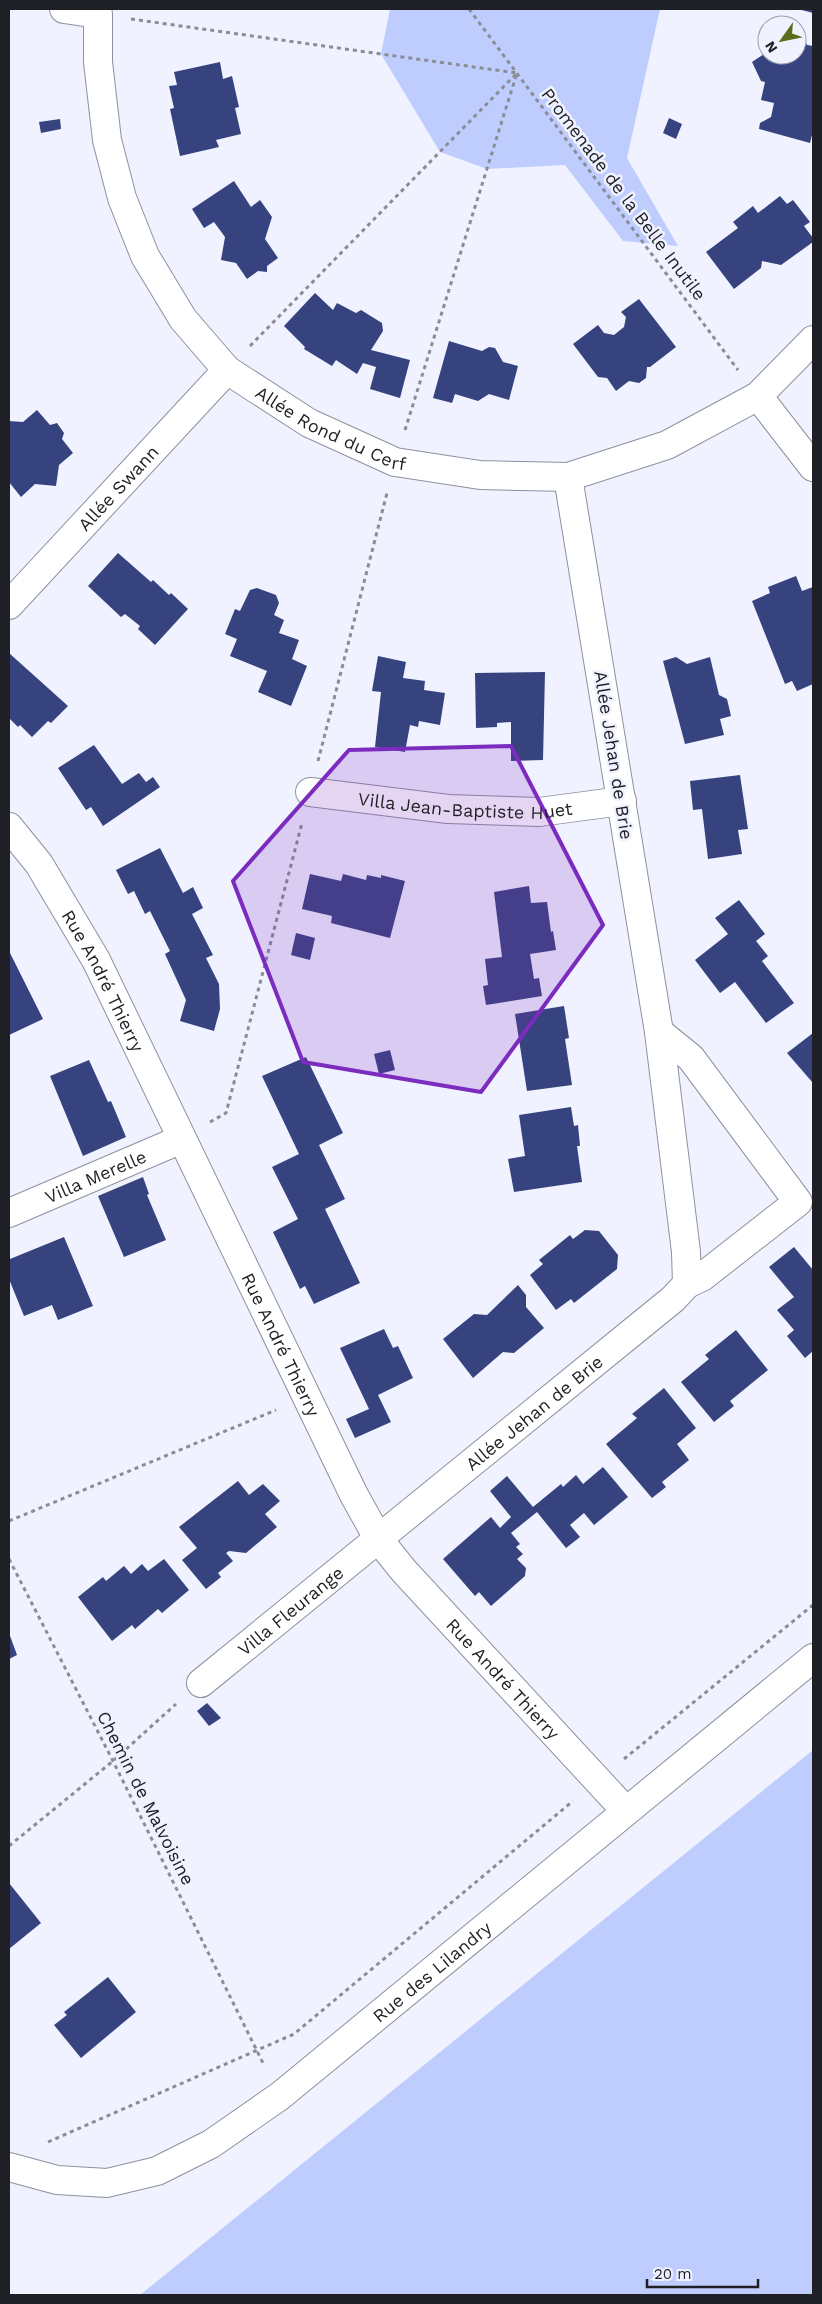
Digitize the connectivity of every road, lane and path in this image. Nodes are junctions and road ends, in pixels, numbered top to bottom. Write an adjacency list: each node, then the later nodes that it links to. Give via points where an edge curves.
1 (64, 9): 3 (street, Allée Rond du Cerf)
2 (469, 9): 4 (path, Promenade de la Belle Inutile)
3 (99, 11): 6 (street, Allée Rond du Cerf, via 98,62 107,140 122,198 145,256 183,319)
4 (517, 73): 6 (path); 7 (path, Promenade de la Belle Inutile)
5 (813, 340): 7 (street, Allée Rond du Cerf)
6 (227, 370): 9 (street, Allée Rond du Cerf, via 309,423 395,462 480,475); 10 (street, Allée Swann)
7 (758, 396): 8 (street); 9 (street, Allée Rond du Cerf, via 667,445)
8 (813, 467)
9 (568, 477): 12 (street, Allée Jehan de Brie)
10 (9, 605)
11 (310, 792): 12 (street, Villa Jean-Baptiste Huet, via 457,810 539,812)
12 (622, 801): 14 (street, Allée Jehan de Brie)
13 (9, 827): 15 (street, Rue André Thierry, via 39,864 96,960)
14 (659, 1032): 17 (street, Allée Jehan de Brie, via 686,1252); 17 (street, Allée Jehan de Brie, via 691,1058 798,1202 702,1277)
15 (182, 1139): 16 (street, Villa Merelle); 18 (street, Rue André Thierry)
16 (9, 1214)
17 (687, 1284): 20 (street, Allée Jehan de Brie, via 673,1299)
18 (305, 1398): 19 (path); 20 (street, Rue André Thierry)
19 (9, 1521)
20 (379, 1540): 24 (street, Villa Fleurange); 26 (street, Rue André Thierry)
21 (9, 1559): 25 (path, Chemin de Malvoisine)
22 (813, 1605): 26 (path)
23 (813, 1658): 27 (street, Rue des Lilandry)
24 (201, 1683): 25 (path)
25 (113, 1761): 28 (path); 29 (path, Chemin de Malvoisine)
26 (597, 1780): 27 (street, Rue André Thierry); 29 (path, via 294,2034)
27 (626, 1812): 31 (street, Rue des Lilandry, via 280,2096 211,2144 157,2171 107,2183 57,2180)
28 (9, 1846)
29 (257, 2051): 30 (path)
30 (42, 2143)
31 (9, 2167)

